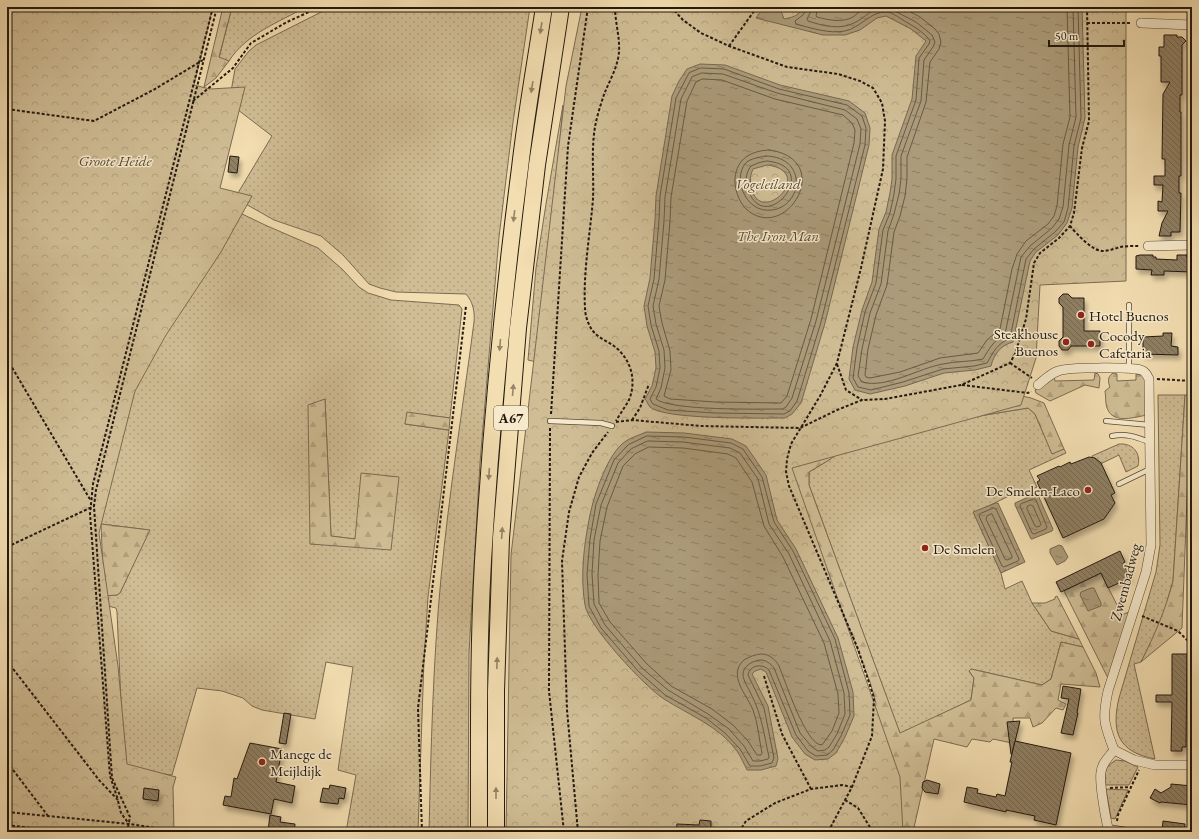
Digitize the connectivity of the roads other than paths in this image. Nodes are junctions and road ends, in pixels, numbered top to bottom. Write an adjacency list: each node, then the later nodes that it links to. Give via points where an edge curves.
1 (544, 7): 21 (highway, A67, one-way to 21, via 520,166 489,463 480,670)
2 (561, 7): 22 (highway, A67, one-way to 2, via 496,691 502,523 518,328 537,166)
3 (1141, 23): 4 (street)
4 (1192, 25)
5 (1192, 245): 6 (street)
6 (1148, 246)
7 (1129, 305): 8 (lane)
8 (1129, 369): 9 (street, via 1059,370); 13 (street, Zwembadweg, via 1144,371 1149,378)
9 (1038, 385)
10 (550, 421): 12 (lane)
11 (1106, 422): 13 (lane)
12 (614, 424)
13 (1150, 425): 15 (street, Zwembadweg)
14 (1112, 436): 15 (lane, via 1123,434)
15 (1149, 442): 16 (street, Zwembadweg)
16 (1150, 469): 17 (lane); 18 (street, Zwembadweg, via 1151,545 1146,572 1104,711 1104,722)
17 (1119, 484)
18 (1114, 750): 19 (street, via 1143,763); 20 (street, via 1100,772)
19 (1192, 764)
20 (1110, 829): 23 (lane)
21 (479, 832)
22 (496, 832)
23 (1139, 832)

